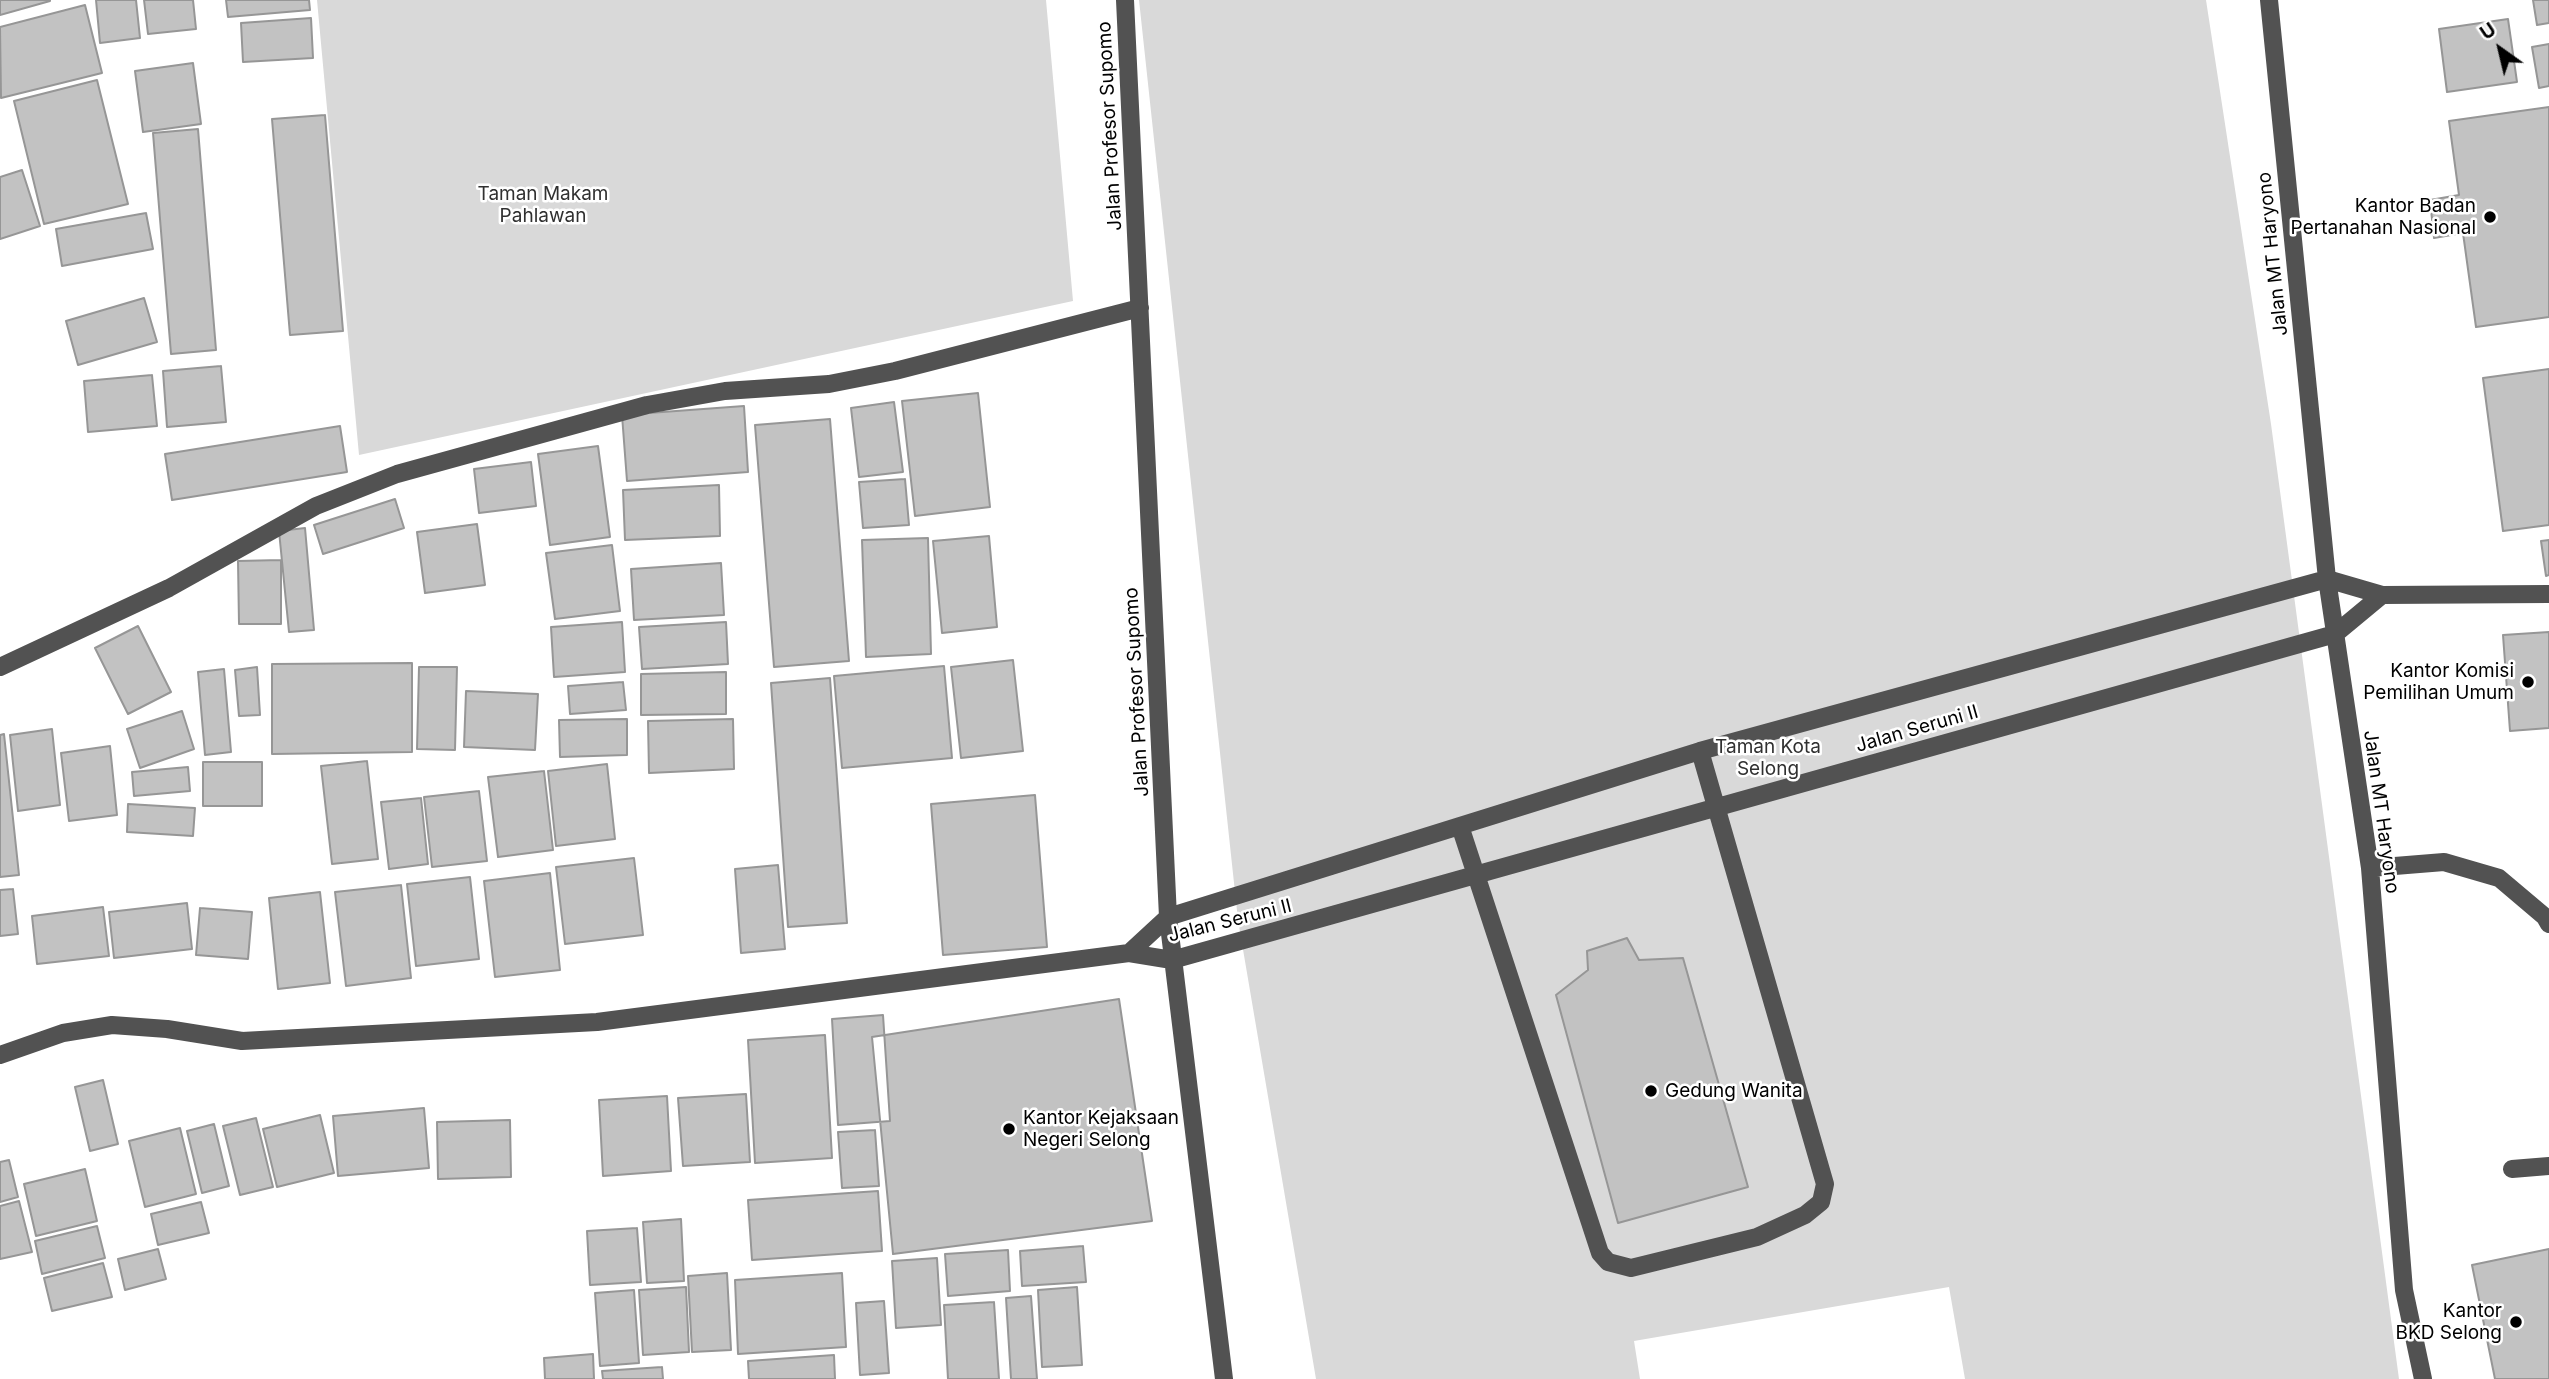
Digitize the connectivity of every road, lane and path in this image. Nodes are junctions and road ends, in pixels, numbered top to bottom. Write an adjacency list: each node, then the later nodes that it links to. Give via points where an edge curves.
1 (1125, 0): 3 (street, Jalan Profesor Supomo)
2 (2269, 0): 4 (street, Jalan MT Haryono)
3 (1140, 308): 8 (street, via 895,372 829,384 725,391 647,405 397,474 316,506 169,588); 14 (street, Jalan Profesor Supomo)
4 (2327, 579): 6 (street); 7 (street, Jalan MT Haryono); 9 (street, Jalan Seruni II)
5 (2549, 594): 6 (street)
6 (2382, 595): 7 (street, Jalan Seruni II)
7 (2334, 634): 10 (street, Jalan Seruni II); 12 (street, Jalan MT Haryono)
8 (0, 667)
9 (1700, 751): 10 (street); 11 (street, Jalan Seruni II)
10 (1718, 807): 13 (street, Jalan Seruni II); 13 (street, via 1825,1184 1821,1202 1805,1215 1757,1237 1630,1268 1608,1262 1600,1253)
11 (1460, 826): 13 (street); 14 (street, Jalan Seruni II)
12 (2370, 868): 15 (street, via 2444,862 2499,878); 22 (street, Jalan MT Haryono, via 2404,1290)
13 (1477, 875): 17 (street, Jalan Seruni II)
14 (1168, 917): 16 (street, Jalan Seruni II); 17 (street, Jalan Profesor Supomo)
15 (2549, 924)
16 (1129, 953): 17 (street, Jalan Seruni II); 18 (street, via 597,1022 242,1041 112,1025 63,1033)
17 (1172, 960): 21 (street, Jalan Profesor Supomo)
18 (0, 1055)
19 (2549, 1166): 20 (street)
20 (2512, 1169)
21 (1224, 1379)
22 (2423, 1379)

